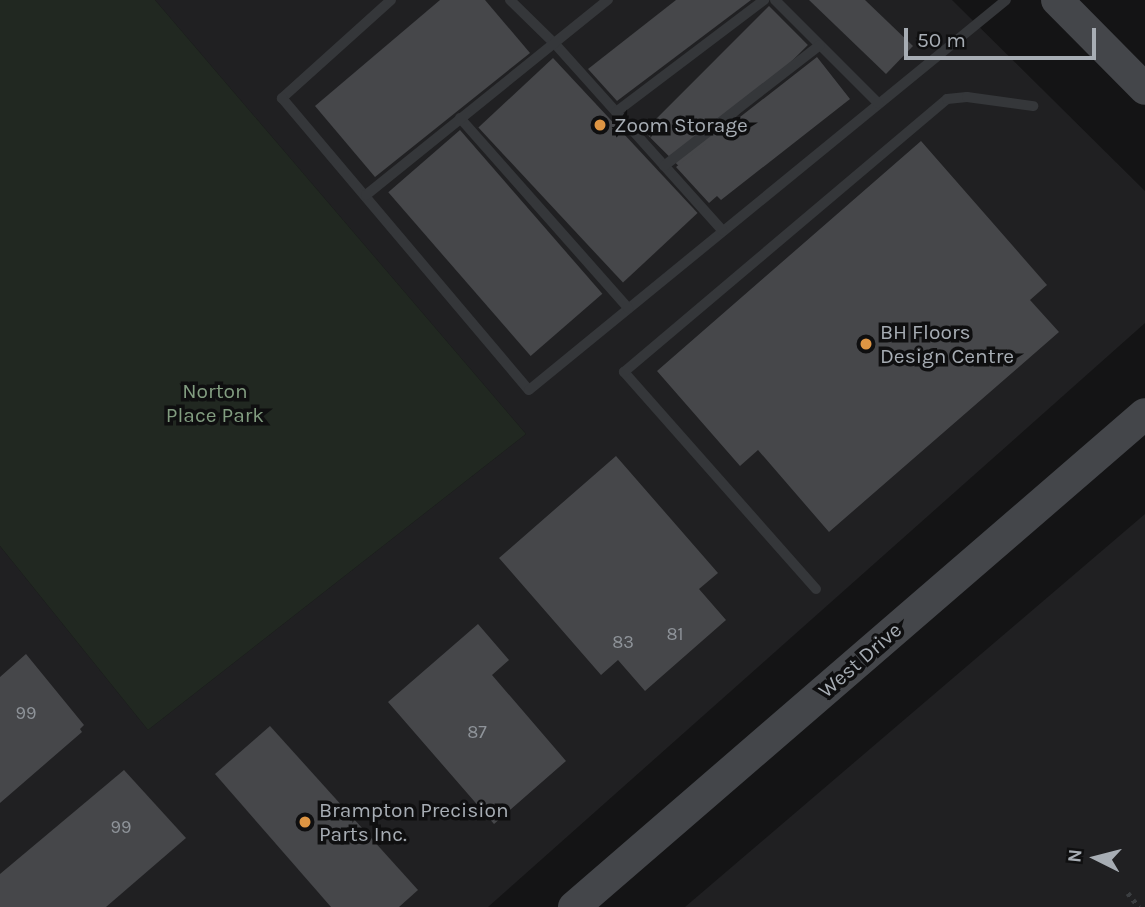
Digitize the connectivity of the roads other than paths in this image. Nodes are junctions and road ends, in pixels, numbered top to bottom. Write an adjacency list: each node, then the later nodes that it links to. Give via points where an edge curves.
1 (391, 0): 16 (lane, via 282,98)
2 (510, 0): 8 (lane)
3 (608, 0): 8 (lane)
4 (764, 0): 13 (lane)
5 (775, 0): 9 (lane)
6 (1006, 0): 11 (lane)
7 (1057, 0): 10 (street)
8 (556, 45): 13 (lane); 14 (lane)
9 (820, 45): 11 (lane); 15 (lane)
10 (1145, 89)
11 (878, 103): 17 (lane)
12 (1033, 106): 20 (lane, via 967,96 947,99 624,372)
13 (616, 112): 15 (lane)
14 (460, 118): 16 (lane); 18 (lane)
15 (664, 166): 17 (lane)
16 (366, 195): 18 (lane, via 529,390)
17 (722, 230): 18 (lane)
18 (628, 308)
19 (1145, 414): 21 (street, West Drive)
20 (816, 589)
21 (575, 907)

